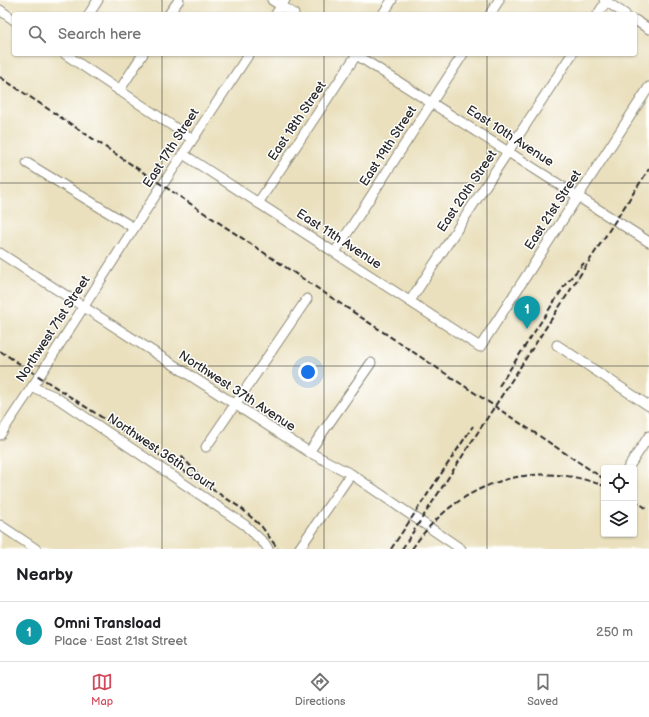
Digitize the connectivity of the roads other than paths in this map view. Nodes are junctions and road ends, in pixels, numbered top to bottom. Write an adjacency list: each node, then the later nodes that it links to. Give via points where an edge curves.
1 (98, 0): 9 (street)
2 (179, 0): 10 (street)
3 (272, 0): 7 (street)
4 (392, 0): 13 (street)
5 (499, 0): 14 (street)
6 (605, 0): 15 (street); 16 (street)
7 (283, 3): 11 (street); 12 (street)
8 (0, 10): 17 (street)
9 (90, 12)
10 (170, 12)
11 (277, 12)
12 (292, 12)
13 (384, 12)
14 (491, 12)
15 (599, 12)
16 (622, 12)
17 (12, 19)
18 (637, 21): 19 (street)
19 (649, 29)
20 (68, 56): 28 (street)
21 (142, 56): 28 (street)
22 (248, 56): 30 (street, East 17th Street)
23 (355, 56): 35 (street, East 18th Street)
24 (359, 56): 29 (street, East 10th Avenue)
25 (463, 56): 29 (street, East 19th Street)
26 (571, 56): 31 (street, East 20th Street)
27 (649, 87): 34 (street, East 21st Street)
28 (119, 91): 30 (street)
29 (432, 102): 31 (street, East 10th Avenue); 38 (street, East 19th Street)
30 (192, 139): 32 (street, East 17th Street)
31 (509, 152): 34 (street, East 10th Avenue); 42 (street, East 20th Street)
32 (183, 154): 35 (street, East 11th Avenue); 36 (street, East 17th Street)
33 (27, 163): 36 (street)
34 (578, 196): 37 (street, East 10th Avenue); 45 (street, East 21st Street)
35 (258, 203): 38 (street, East 11th Avenue)
36 (134, 228): 40 (street, East 17th Street)
37 (649, 242)
38 (335, 252): 42 (street, East 11th Avenue)
39 (0, 254): 43 (street, Northwest 37th Avenue)
40 (115, 257): 43 (street, Northwest 71st Street)
41 (307, 299): 48 (street)
42 (410, 301): 45 (street, East 11th Avenue)
43 (83, 307): 47 (street, Northwest 71st Street); 48 (street, Northwest 37th Avenue)
44 (557, 346): 49 (street)
45 (480, 347)
46 (371, 363): 54 (street)
47 (32, 387): 50 (street, Northwest 71st Street); 60 (street, Northwest 36th Court, via 54,396 245,525)
48 (236, 405): 52 (street); 54 (street, Northwest 37th Avenue)
49 (649, 406)
50 (0, 435)
51 (649, 436): 53 (street)
52 (206, 447)
53 (641, 448): 55 (street); 56 (street)
54 (309, 452): 57 (street, Northwest 37th Avenue)
55 (649, 454)
56 (630, 465)
57 (351, 474): 61 (street); 62 (street, Northwest 37th Avenue)
58 (0, 525): 59 (street)
59 (36, 549)
60 (268, 549)
61 (299, 549)
62 (461, 549)

